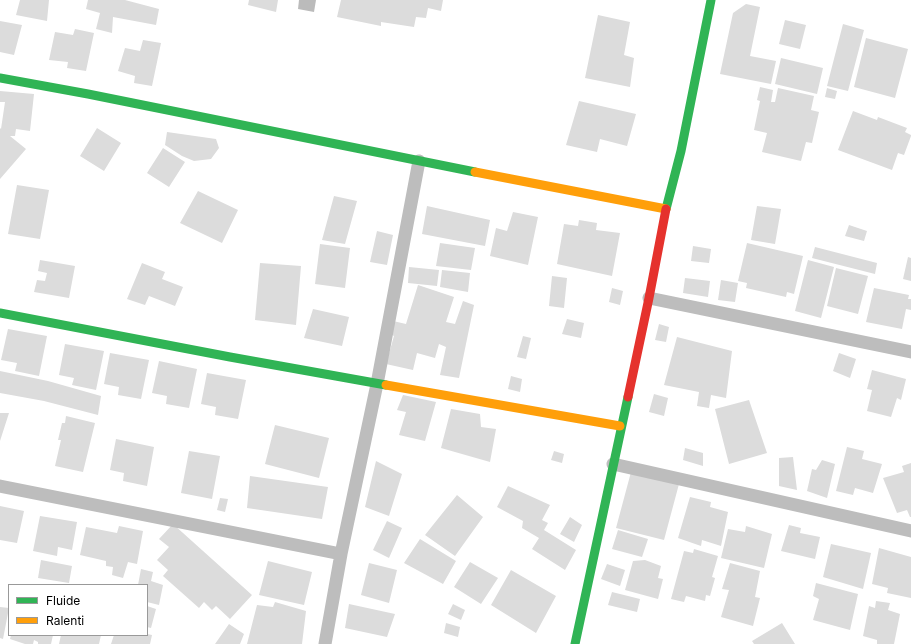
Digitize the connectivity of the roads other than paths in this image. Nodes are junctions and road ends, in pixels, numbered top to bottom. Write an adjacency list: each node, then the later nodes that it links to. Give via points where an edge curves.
1 (712, 0): 4 (street, via 681,151)
2 (0, 78): 3 (street)
3 (419, 161): 4 (street); 8 (street)
4 (666, 209): 5 (street)
5 (649, 298): 7 (street); 9 (street)
6 (0, 312): 8 (street)
7 (911, 352)
8 (377, 384): 9 (street); 13 (street)
9 (620, 426): 10 (street)
10 (613, 464): 12 (street); 15 (street)
11 (0, 486): 13 (street)
12 (911, 531)
13 (341, 554): 14 (street)
14 (325, 644)
15 (575, 644)

